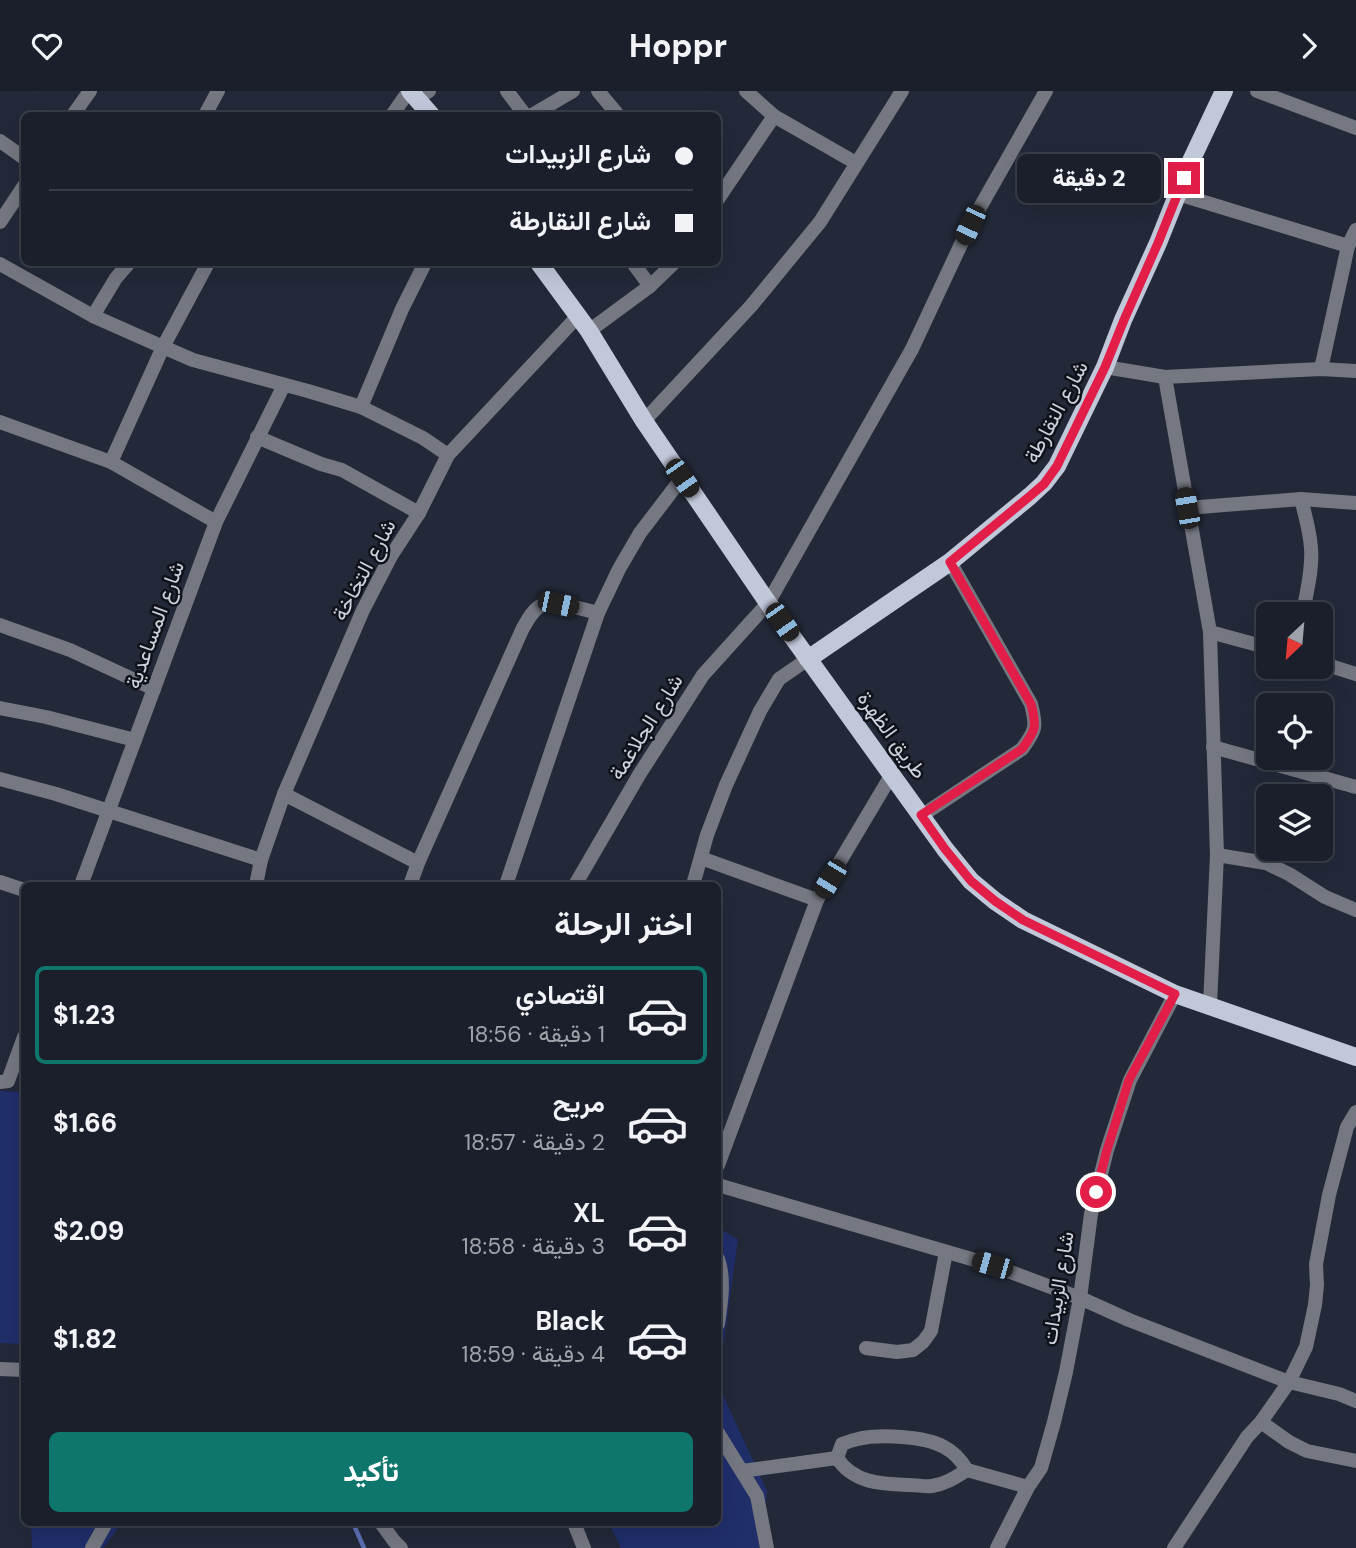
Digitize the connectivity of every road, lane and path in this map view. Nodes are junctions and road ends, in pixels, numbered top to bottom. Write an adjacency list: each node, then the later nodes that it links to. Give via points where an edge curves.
1 (90, 91): 12 (street)
2 (219, 91): 13 (street)
3 (507, 91): 16 (street)
4 (573, 91): 17 (street)
5 (598, 91): 18 (street)
6 (746, 91): 19 (street)
7 (902, 91): 23 (street)
8 (1046, 91): 61 (street, شارع الجلاغمة, via 970,225 912,349)
9 (1224, 91): 26 (main road, شارع النقارطة)
10 (1257, 91): 20 (street)
11 (416, 93): 14 (street); 15 (main road)
12 (75, 112)
13 (207, 112)
14 (394, 112)
15 (428, 112)
16 (523, 112)
17 (537, 112)
18 (616, 112)
19 (774, 116): 23 (street); 25 (street)
20 (1356, 128)
21 (0, 141): 22 (street)
22 (21, 156)
23 (856, 163): 48 (street, via 790,261)
24 (21, 190): 27 (street)
25 (721, 194)
26 (1178, 194): 29 (street); 42 (main road, شارع النقارطة)
27 (0, 222)
28 (1356, 230): 29 (street)
29 (1348, 246): 43 (street)
30 (0, 264): 38 (street)
31 (127, 266): 38 (street)
32 (206, 266): 41 (street)
33 (424, 266): 47 (street)
34 (540, 266): 39 (main road, طريق الظهرة)
35 (635, 266): 37 (street)
36 (671, 266): 37 (street)
37 (650, 286): 40 (street)
38 (93, 316): 41 (street)
39 (578, 316): 40 (main road, طريق الظهرة); 51 (street, شارع التخاخة)
40 (589, 331): 48 (main road, طريق الظهرة)
41 (163, 347): 46 (street); 52 (street)
42 (1105, 367): 45 (street); 59 (main road, شارع النقارطة, via 1044,484)
43 (1321, 369): 44 (street); 45 (street)
44 (1356, 371)
45 (1165, 377): 56 (street)
46 (284, 385): 47 (street); 50 (street, شارع المساعدية)
47 (361, 407): 51 (street, via 423,437)
48 (644, 421): 53 (main road, طريق الظهرة)
49 (0, 422): 52 (street)
50 (257, 436): 57 (street, via 342,470); 58 (street, شارع المساعدية)
51 (447, 455): 57 (street, شارع التخاخة)
52 (111, 462): 58 (street)
53 (682, 478): 61 (main road, طريق الظهرة); 62 (street, via 640,533)
54 (1301, 499): 55 (street); 56 (street); 60 (street, via 1311,549)
55 (1356, 503)
56 (1187, 508): 64 (street)
57 (419, 513): 76 (street, شارع التخاخة, via 363,610)
58 (216, 522): 69 (street, شارع المساعدية)
59 (950, 562): 66 (main road, شارع النقارطة); 78 (street, via 1031,704 1035,721 1033,734 1022,749)
60 (1305, 602)
61 (768, 603): 66 (main road, طريق الظهرة); 88 (street, شارع الجلاغمة, via 703,675)
62 (598, 613): 82 (street, via 558,604 542,605 532,613); 87 (street)
63 (0, 625): 69 (street, via 70,650)
64 (1210, 632): 65 (street); 72 (street)
65 (1256, 645)
66 (808, 659): 73 (main road, طريق الظهرة); 80 (street, via 779,679 760,711 726,785)
67 (1334, 667): 68 (street)
68 (1356, 674)
69 (154, 689): 71 (street, شارع المساعدية)
70 (0, 708): 71 (street)
71 (135, 740): 77 (street, شارع المساعدية)
72 (1213, 747): 75 (street); 79 (street)
73 (892, 774): 78 (main road, طريق الظهرة); 91 (street)
74 (0, 779): 77 (street)
75 (1356, 787)
76 (284, 794): 81 (street, شارع التخاخة); 82 (street)
77 (108, 812): 81 (street); 84 (street, شارع المساعدية)
78 (921, 815): 93 (main road, طريق الظهرة, via 971,881 995,901 1023,920)
79 (1217, 855): 92 (street, via 1266,863); 94 (street)
80 (701, 858): 89 (street); 91 (street)
81 (261, 860): 85 (street, شارع التخاخة)
82 (418, 863): 86 (street)
83 (0, 882): 90 (street)
84 (82, 882)
85 (257, 882)
86 (412, 882)
87 (507, 882)
88 (577, 882)
89 (694, 882)
90 (21, 889)
91 (817, 900): 99 (street)
92 (1356, 910)
93 (1175, 994): 94 (main road, طريق الظهرة); 104 (street, شارع الزبيدات, via 1129,1080 1107,1150 1091,1214)
94 (1210, 1005): 95 (main road, طريق الظهرة)
95 (1356, 1057)
96 (19, 1071): 97 (street)
97 (4, 1082)
98 (1356, 1112): 108 (street, via 1347,1127 1328,1195 1306,1347)
99 (721, 1157)
100 (721, 1186): 101 (street)
101 (946, 1252): 104 (street); 105 (street, via 932,1331 923,1342 913,1350 897,1352)
102 (721, 1274): 103 (street)
103 (721, 1294)
104 (1080, 1298): 108 (street); 116 (street, شارع الزبيدات, via 1054,1422 1041,1468)
105 (866, 1348)
106 (0, 1369): 107 (street)
107 (21, 1370)
108 (1289, 1382): 109 (street); 110 (street)
109 (1356, 1401)
110 (1261, 1422): 113 (street, via 1307,1451); 125 (street)
111 (721, 1438): 115 (street)
112 (837, 1458): 114 (street, via 854,1476 880,1483 932,1486); 114 (street, via 842,1444 857,1439 912,1438 946,1447); 115 (street)
113 (1356, 1461)
114 (967, 1470): 116 (street)
115 (742, 1471): 123 (street, via 757,1496)
116 (1028, 1487): 124 (street, شارع الزبيدات)
117 (104, 1526): 120 (street)
118 (383, 1526): 121 (street)
119 (575, 1526): 122 (street)
120 (92, 1548)
121 (401, 1548)
122 (584, 1548)
123 (767, 1548)
124 (997, 1548)
125 (1174, 1548)

